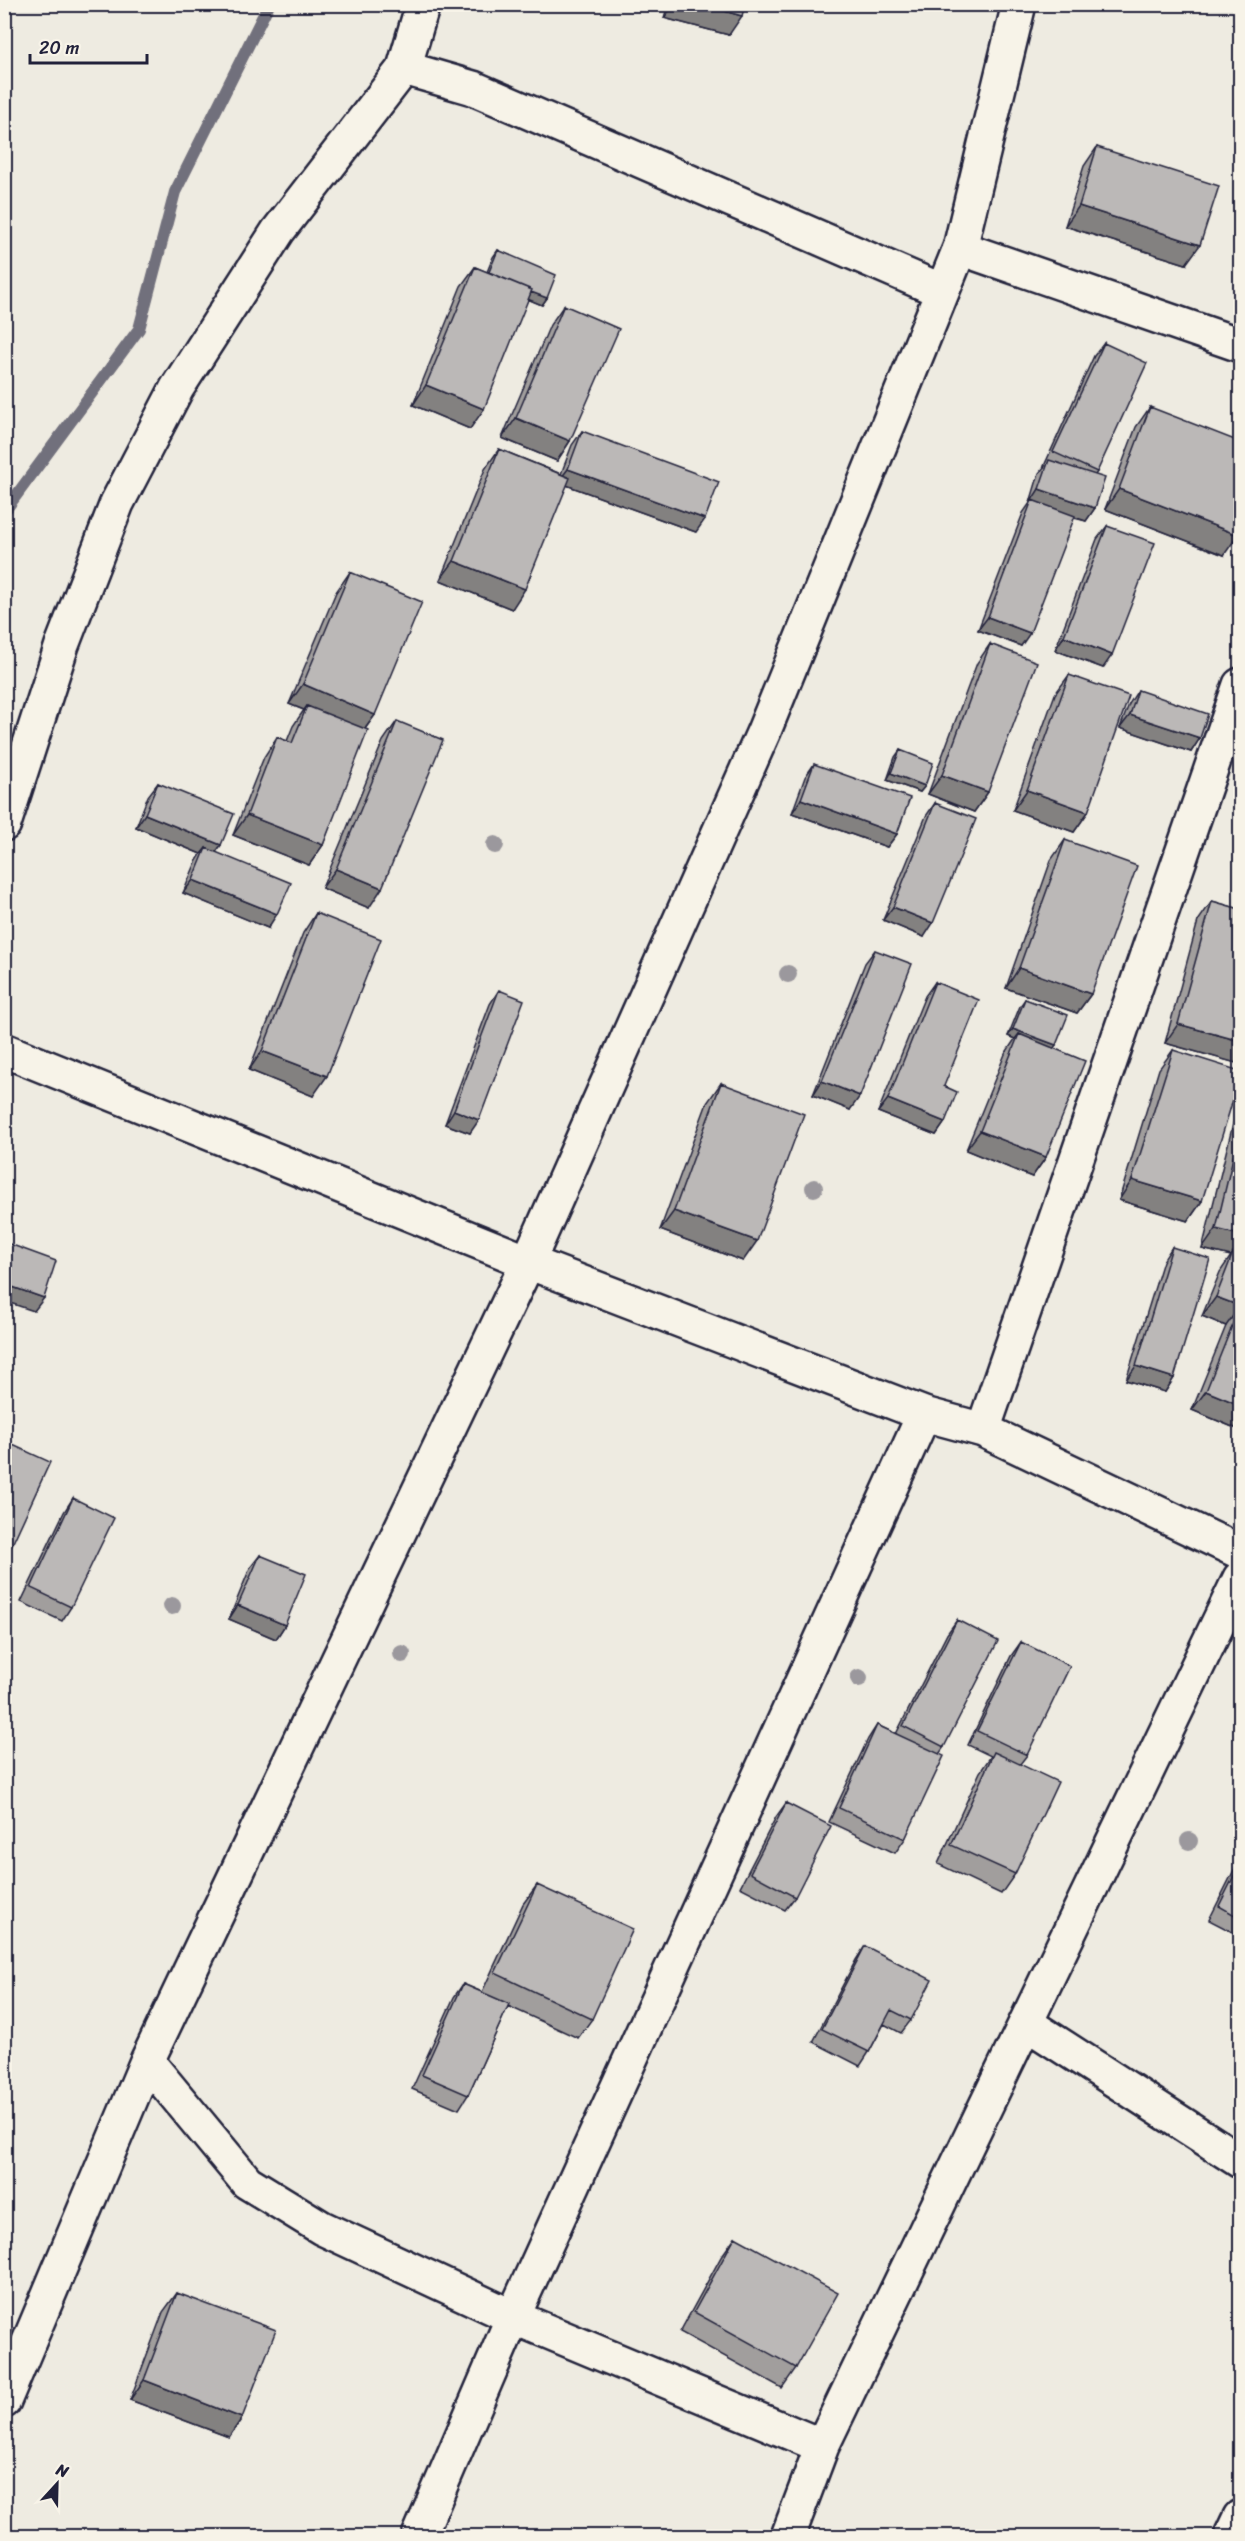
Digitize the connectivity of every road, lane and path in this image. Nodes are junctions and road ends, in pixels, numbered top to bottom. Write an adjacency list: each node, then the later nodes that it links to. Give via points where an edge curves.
1 (423, 4): 3 (street)
2 (1019, 4): 4 (street)
3 (404, 68): 5 (street, via 474,88); 8 (street, via 278,231 177,388 117,503 62,645)
4 (960, 248): 5 (street); 6 (street)
5 (942, 291): 10 (street, via 764,731)
6 (1240, 345)
7 (1240, 685): 12 (street)
8 (4, 824)
9 (4, 1050): 10 (street)
10 (528, 1262): 11 (street); 16 (street)
11 (924, 1414): 12 (street); 18 (street)
12 (983, 1430): 13 (street)
13 (1240, 1552)
14 (1240, 1578): 15 (street)
15 (1026, 2023): 17 (street); 20 (street)
16 (147, 2061): 18 (street, via 247,2182 322,2228); 19 (street)
17 (1240, 2162)
18 (513, 2318): 20 (street); 22 (street)
19 (4, 2401)
20 (822, 2446): 23 (street)
21 (1240, 2517): 24 (street)
22 (419, 2536)
23 (788, 2536)
24 (1231, 2536)

